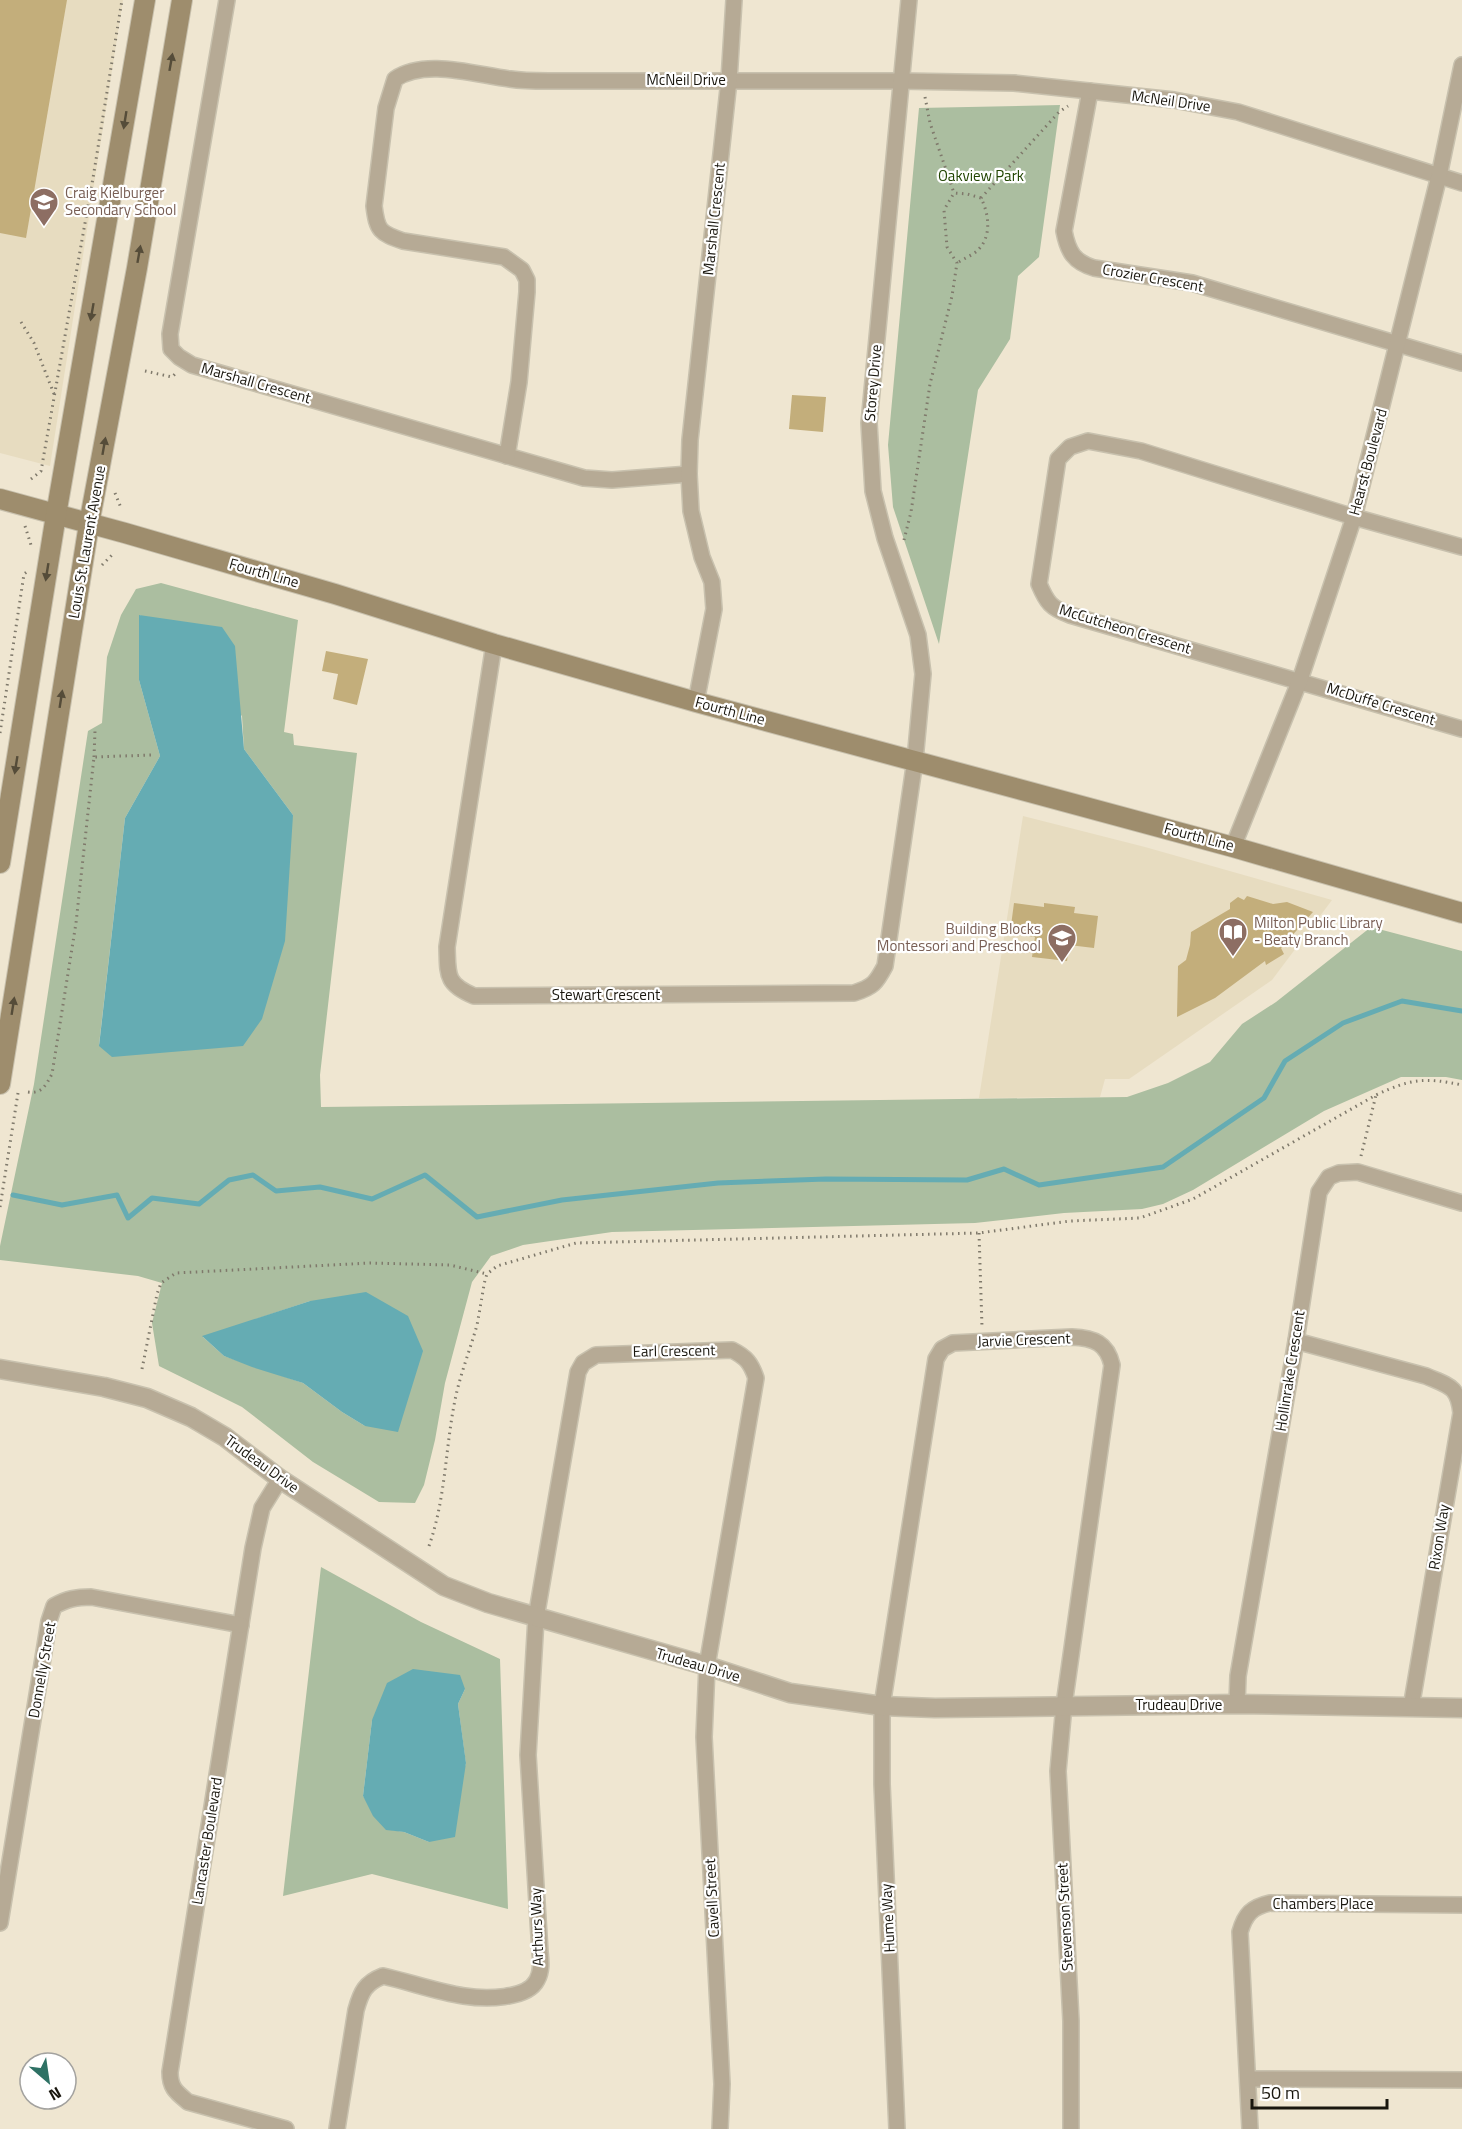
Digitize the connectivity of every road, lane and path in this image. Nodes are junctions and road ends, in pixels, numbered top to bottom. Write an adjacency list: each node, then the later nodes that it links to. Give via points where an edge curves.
1 (122, 0): 22 (path)
2 (145, 0): 27 (main road, one-way to 27)
3 (182, 0): 29 (main road, Louis St. Laurent Avenue, one-way to 3)
4 (227, 0): 19 (street, Marshall Crescent, via 170,334 171,350)
5 (734, 0): 8 (street, Marshall Crescent)
6 (909, 0): 9 (street, Storey Drive)
7 (1462, 65): 12 (street, Hearst Boulevard)
8 (729, 80): 9 (street, McNeil Drive); 23 (street, McNeil Drive, via 514,80 432,68 413,70 395,79 386,108 374,206 379,230 403,241 504,257 522,270 527,280 519,381); 24 (street, Marshall Crescent)
9 (900, 81): 10 (street, McNeil Drive); 43 (street, Storey Drive, via 868,423 873,490 918,635 922,674)
10 (922, 81): 11 (street, McNeil Drive, via 1014,83); 14 (path, via 930,123)
11 (1090, 91): 12 (street, McNeil Drive, via 1238,112); 15 (path, via 1059,112); 18 (street, Crozier Crescent, via 1064,231 1073,258 1094,268 1192,283)
12 (1439, 176): 13 (street, McNeil Drive); 18 (street, Hearst Boulevard)
13 (1462, 183)
14 (954, 193): 15 (path); 16 (path, via 944,210 947,247)
15 (981, 198): 16 (path, via 987,210 988,230 979,250)
16 (957, 263): 31 (path, via 930,384)
17 (21, 322): 22 (path, via 34,343)
18 (1399, 344): 20 (street, Crozier Crescent); 28 (street, Hearst Boulevard)
19 (186, 361): 21 (path, via 172,377); 23 (street, Marshall Crescent)
20 (1462, 363)
21 (145, 371)
22 (54, 394): 25 (path, via 41,471)
23 (507, 456): 24 (street, Marshall Crescent, via 584,478 612,480)
24 (689, 474): 37 (street, Marshall Crescent, via 691,511 712,582 714,609)
25 (31, 479)
26 (0, 499): 27 (main road, Fourth Line)
27 (56, 515): 29 (main road, Fourth Line); 45 (main road, one-way to 45)
28 (1354, 517): 32 (street); 36 (street, Hearst Boulevard); 36 (street, McCutcheon Crescent, via 1141,451 1088,441 1071,447 1058,459 1039,584 1055,610)
29 (89, 524): 35 (main road, Fourth Line); 47 (main road, Louis St. Laurent Avenue, one-way to 29)
30 (25, 526): 33 (path)
31 (903, 541)
32 (1462, 546)
33 (33, 551)
34 (30, 568): 40 (path, via 24,574)
35 (494, 644): 37 (main road, Fourth Line); 43 (street, Stewart Crescent, via 447,947 450,979 474,996 854,993 869,989 885,966)
36 (1300, 680): 38 (street, McDuffe Crescent); 44 (street, Hearst Boulevard)
37 (696, 702): 43 (main road, Fourth Line)
38 (1462, 729)
39 (95, 731): 42 (path)
40 (0, 733)
41 (151, 755): 42 (path)
42 (94, 757): 49 (path, via 76,923 52,1074 44,1089)
43 (915, 760): 44 (main road, Fourth Line)
44 (1233, 847): 46 (main road, Fourth Line)
45 (0, 863)
46 (1462, 913)
47 (0, 1084)
48 (1462, 1085): 50 (path, via 1437,1080 1404,1082)
49 (28, 1092)
50 (1376, 1095): 51 (path); 53 (path, via 1194,1199 1172,1207 1140,1218 1071,1221)
51 (1358, 1172): 52 (street, Hollinrake Crescent); 56 (street, Hollinrake Crescent, via 1329,1177 1319,1192)
52 (1462, 1203)
53 (979, 1233): 54 (path, via 576,1243 497,1266); 55 (path)
54 (487, 1274): 58 (path, via 450,1265 370,1263 176,1273 161,1283 157,1294); 60 (path, via 477,1325 455,1398 446,1474)
55 (983, 1341): 65 (street, Jarvie Crescent, via 1089,1338 1109,1354 1112,1365); 66 (street, Jarvie Crescent, via 953,1343 942,1349 936,1359)
56 (1296, 1341): 64 (street, Hollinrake Crescent, via 1238,1676); 67 (street, Rixon Way, via 1426,1376 1446,1385 1459,1398 1461,1413)
57 (0, 1369): 59 (street, Trudeau Drive, via 147,1398 225,1437)
58 (142, 1369)
59 (280, 1479): 61 (street, Trudeau Drive, via 444,1586); 62 (street, Lancaster Boulevard, via 262,1508)
60 (429, 1546)
61 (536, 1618): 63 (street, Trudeau Drive); 63 (street, Earl Crescent, via 578,1372 583,1362 596,1354 732,1350 746,1357 756,1378); 74 (street, Arthurs Way, via 528,1755 541,1960 537,1981 524,1993 496,1997 465,1996 383,1976 372,1980 361,1991)
62 (241, 1625): 70 (street, Donnelly Street, via 91,1598 78,1597 54,1606); 73 (street, Lancaster Boulevard, via 170,2083 188,2102)
63 (707, 1666): 66 (street, Trudeau Drive, via 790,1693); 75 (street, Cavell Street, via 704,1737 722,2084)
64 (1237, 1704): 65 (street, Trudeau Drive); 67 (street, Trudeau Drive)
65 (1064, 1705): 66 (street, Trudeau Drive); 77 (street, Stevenson Street, via 1058,1771 1071,2021)
66 (882, 1706): 76 (street, Hume Way)
67 (1411, 1708): 68 (street, Trudeau Drive)
68 (1462, 1708)
69 (1462, 1905): 71 (street, Chambers Place, via 1270,1903 1249,1911 1240,1932)
70 (0, 1923)
71 (1249, 2079): 72 (street); 78 (street, Chambers Place)
72 (1462, 2080)
73 (286, 2129)
74 (337, 2129)
75 (720, 2129)
76 (897, 2129)
77 (1071, 2129)
78 (1250, 2129)

